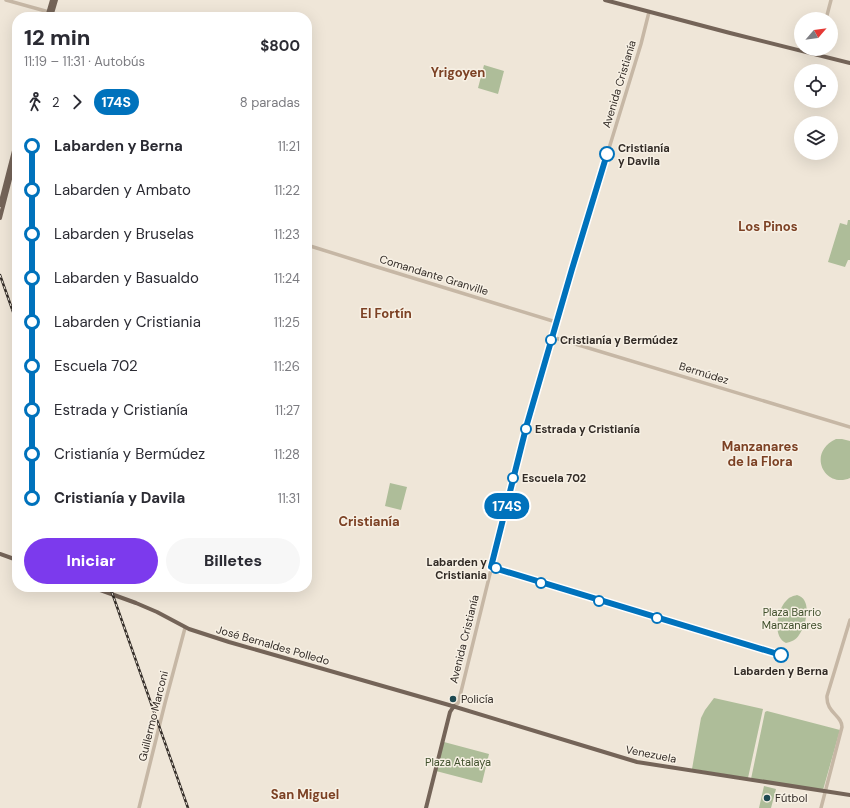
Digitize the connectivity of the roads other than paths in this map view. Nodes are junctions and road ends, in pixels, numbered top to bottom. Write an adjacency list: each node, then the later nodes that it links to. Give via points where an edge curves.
1 (6, 0): 6 (street)
2 (52, 0): 6 (main road)
3 (56, 0): 7 (main road)
4 (605, 0): 8 (main road)
5 (831, 0): 9 (street)
6 (49, 12)
7 (52, 12)
8 (649, 12): 10 (main road); 18 (street, Avenida Cristianía)
9 (828, 12)
10 (794, 49)
11 (821, 56): 12 (main road)
12 (850, 63)
13 (12, 158): 15 (main road)
14 (12, 171): 16 (main road)
15 (0, 205)
16 (0, 218)
17 (312, 246): 18 (street, Comandante Granville)
18 (556, 322): 19 (street, Avenida Cristianía)
19 (552, 336): 20 (street, Bermúdez); 26 (street, Avenida Cristianía, via 519,454 459,700)
20 (850, 427)
21 (0, 554): 22 (main road)
22 (12, 558)
23 (106, 592): 25 (main road, José Bernaldes Polledo, via 157,612)
24 (850, 620): 27 (street, via 827,698 829,707 842,724)
25 (185, 628): 26 (main road, José Bernaldes Polledo); 29 (street, Guillermo Marconi)
26 (454, 706): 27 (main road, Venezuela, via 637,762); 30 (main road, Avenida Cristianía, via 450,712)
27 (825, 792): 28 (main road, Venezuela); 31 (street)
28 (850, 795)
29 (139, 808)
30 (426, 808)
31 (821, 808)

